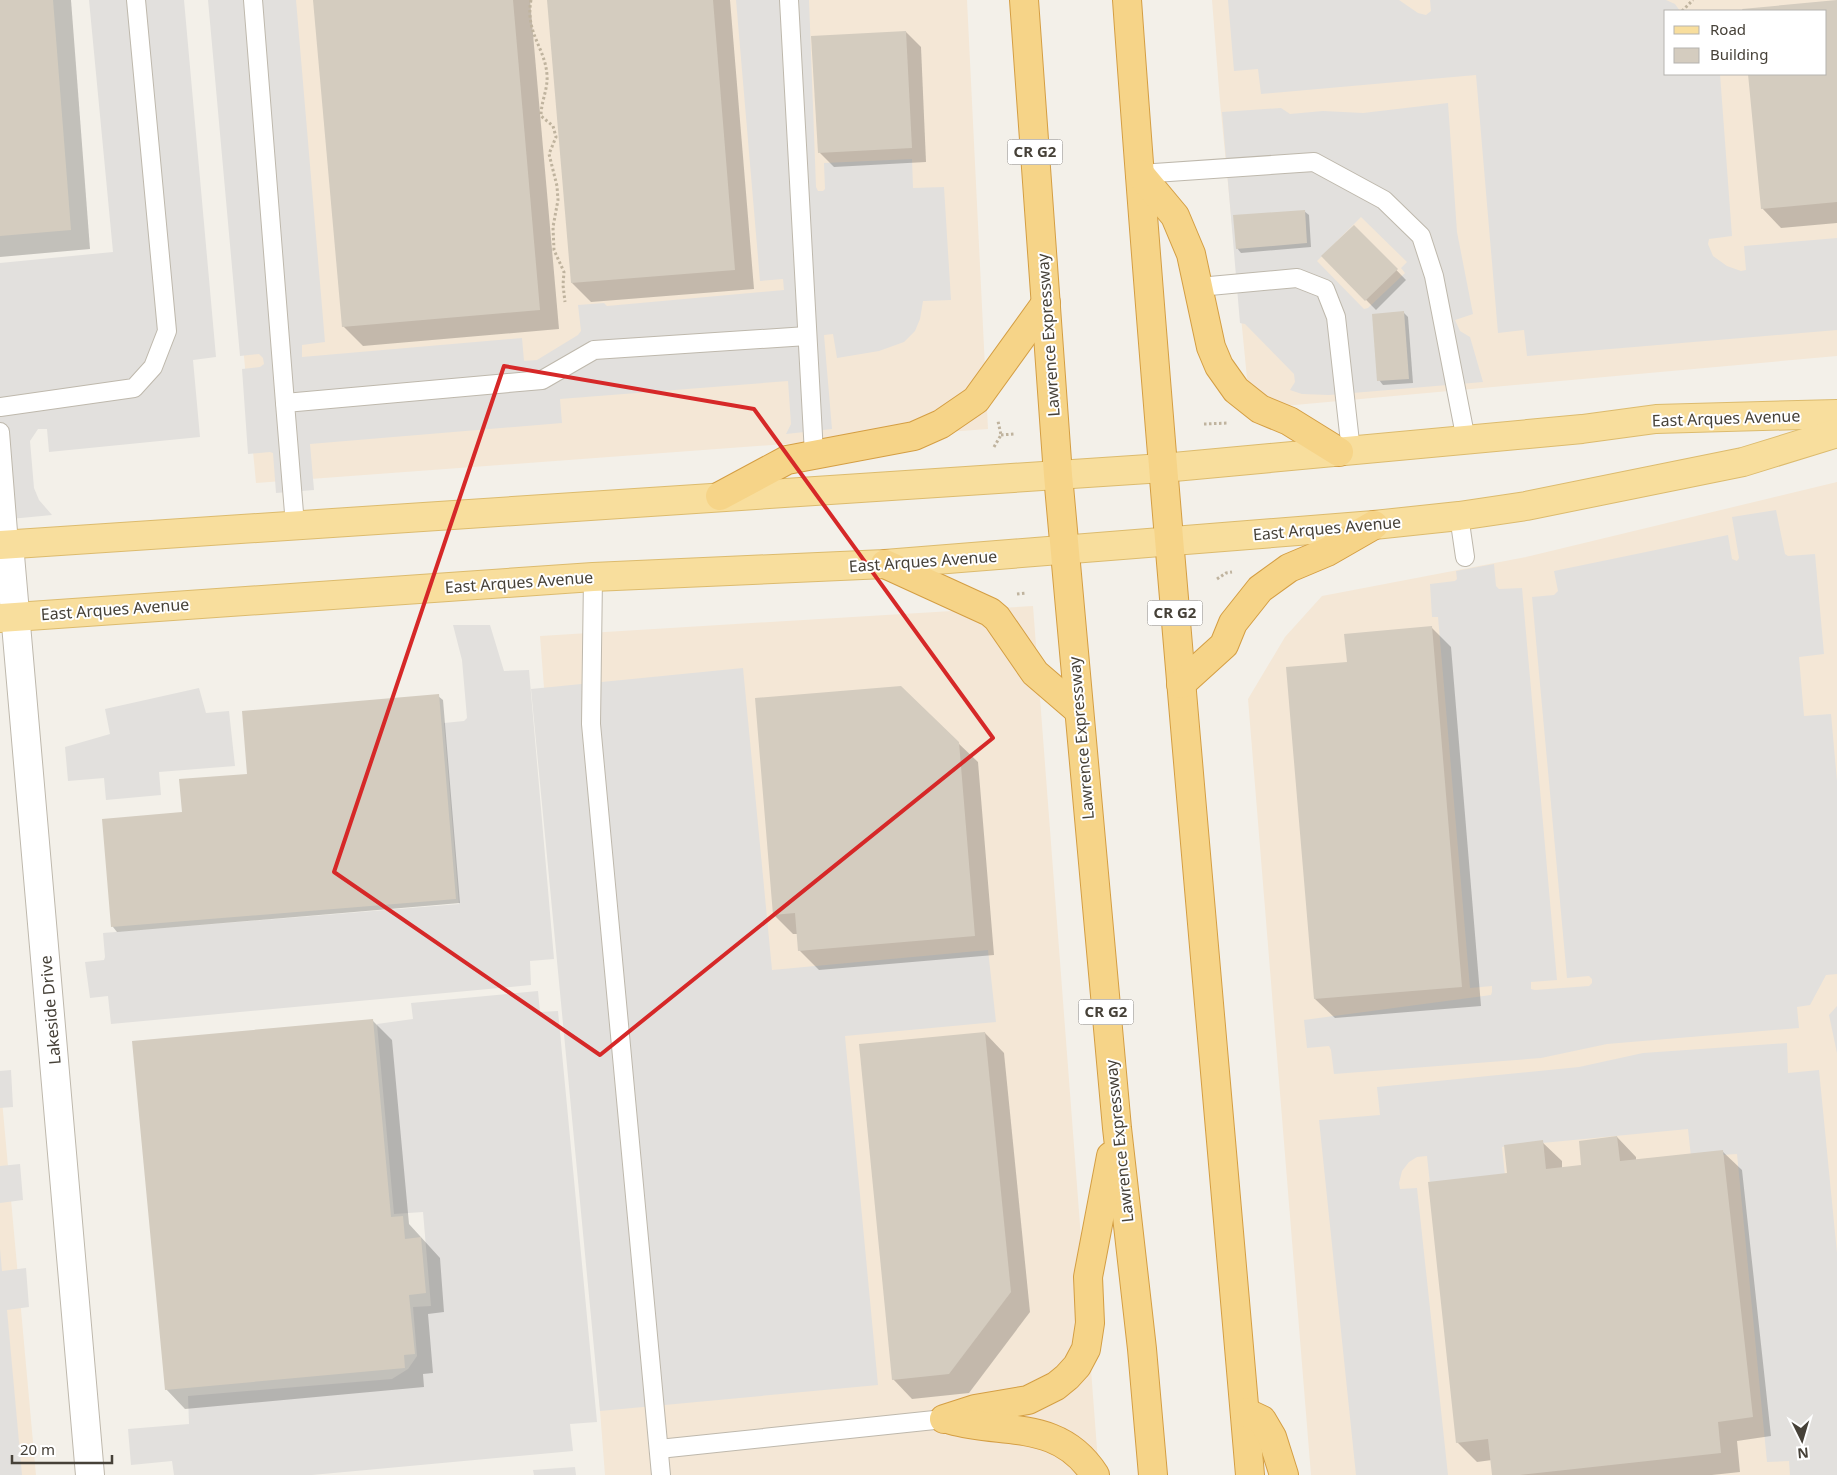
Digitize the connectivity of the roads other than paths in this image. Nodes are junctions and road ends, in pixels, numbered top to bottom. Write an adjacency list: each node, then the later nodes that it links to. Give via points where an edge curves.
1 (136, 0): 11 (lane, via 166,331 153,368 134,388)
2 (253, 0): 10 (lane)
3 (789, 0): 9 (lane)
4 (1024, 0): 8 (highway, Lawrence Expressway / CR G2)
5 (1127, 0): 6 (highway, CR G2)
6 (1140, 174): 7 (highway, via 1175,216 1191,254); 15 (lane, via 1314,162 1384,200 1421,236 1434,276); 18 (highway, CR G2)
7 (1199, 286): 16 (highway, via 1211,347 1219,366 1236,390 1260,410 1289,421); 16 (lane, via 1297,278 1325,289 1336,317)
8 (1046, 303): 17 (highway, via 976,400 948,419 914,436); 19 (highway, Lawrence Expressway / CR G2)
9 (807, 336): 10 (lane, via 594,350 542,380); 17 (lane)
10 (285, 403): 22 (lane)
11 (0, 407)
12 (1837, 414): 15 (main road, East Arques Avenue, via 1656,419)
13 (0, 432): 25 (lane)
14 (1837, 433): 21 (main road, East Arques Avenue, via 1742,462 1526,506)
15 (1466, 440): 16 (main road, East Arques Avenue)
16 (1345, 451): 18 (main road, East Arques Avenue)
17 (814, 454): 20 (highway, via 788,460)
18 (1163, 468): 19 (main road, East Arques Avenue); 24 (highway, CR G2)
19 (1058, 475): 20 (main road, East Arques Avenue); 26 (highway, Lawrence Expressway / CR G2)
20 (720, 496): 22 (main road, East Arques Avenue)
21 (1459, 516): 23 (main road, East Arques Avenue); 27 (lane)
22 (295, 525): 25 (main road, East Arques Avenue)
23 (1374, 525): 24 (main road, East Arques Avenue); 31 (highway, via 1327,552 1289,568 1260,589 1233,623 1224,645)
24 (1168, 541): 26 (main road, East Arques Avenue); 31 (highway, CR G2)
25 (5, 545): 30 (street, Lakeside Drive)
26 (1064, 549): 28 (main road, East Arques Avenue); 32 (highway, Lawrence Expressway / CR G2)
27 (1465, 557)
28 (885, 564): 29 (main road, East Arques Avenue); 32 (highway, via 990,612 1035,673)
29 (593, 577): 30 (main road, East Arques Avenue); 36 (lane, via 591,724)
30 (8, 617): 37 (street, Lakeside Drive)
31 (1182, 684): 34 (highway, CR G2)
32 (1078, 710): 33 (highway, Lawrence Expressway / CR G2)
33 (1117, 1128): 35 (highway, via 1088,1277 1090,1323 1086,1349 1077,1366 1056,1386 1028,1400 975,1409); 40 (highway, Lawrence Expressway / CR G2)
34 (1245, 1412): 41 (highway, CR G2); 42 (highway, via 1262,1420 1272,1437)
35 (944, 1419): 36 (lane); 39 (highway, via 1039,1434 1073,1450 1088,1463)
36 (659, 1449): 38 (lane)
37 (90, 1475)
38 (661, 1475)
39 (1095, 1475)
40 (1153, 1475)
41 (1250, 1475)
42 (1284, 1475)

